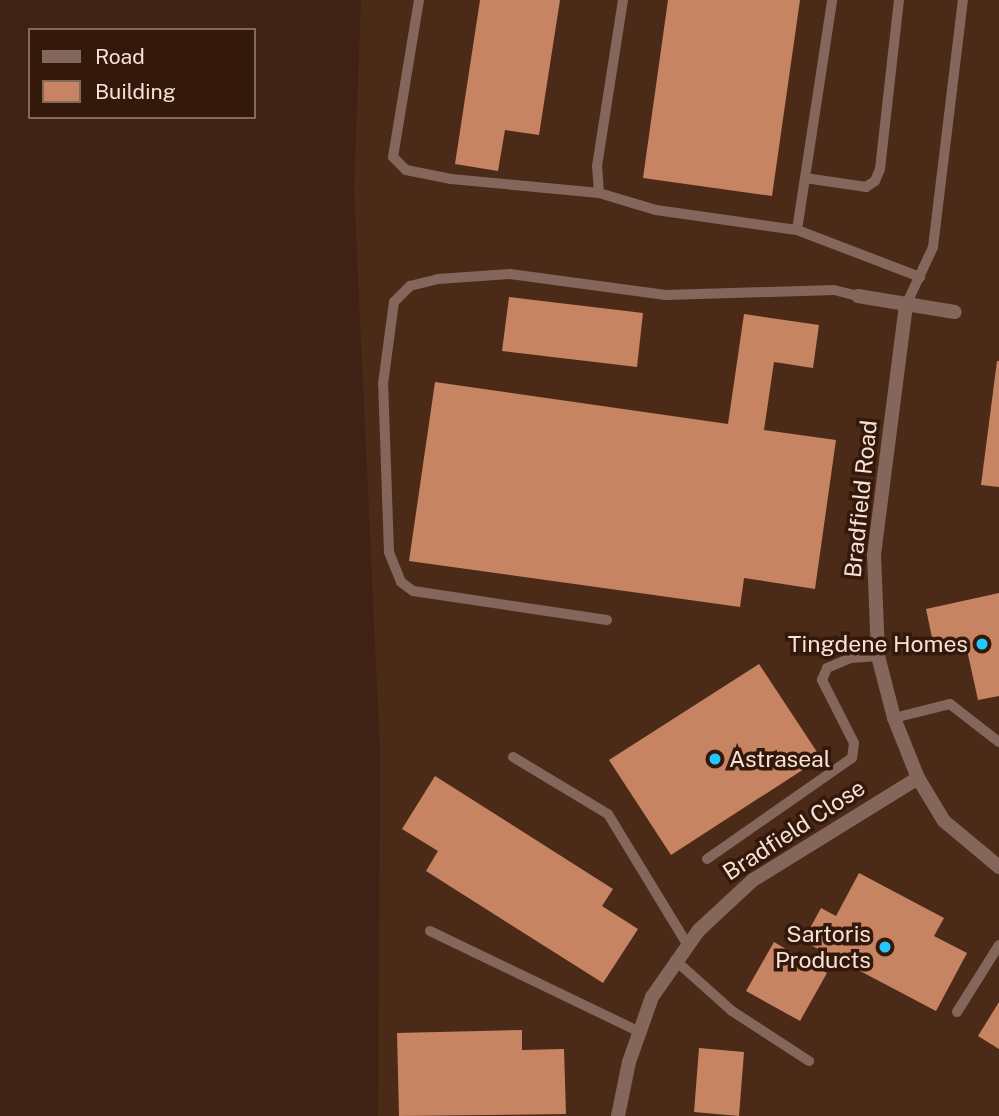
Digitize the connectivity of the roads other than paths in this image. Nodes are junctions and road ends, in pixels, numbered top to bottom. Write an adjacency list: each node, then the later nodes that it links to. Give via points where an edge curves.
1 (419, 0): 7 (lane, via 393,157 406,170 452,179)
2 (623, 0): 7 (lane, via 597,166)
3 (832, 0): 6 (lane)
4 (899, 0): 6 (lane, via 875,181 866,187)
5 (963, 0): 9 (lane, via 933,247)
6 (805, 178): 8 (lane)
7 (599, 193): 8 (lane, via 656,209)
8 (797, 230): 9 (lane)
9 (920, 277): 11 (lane)
10 (858, 296): 11 (street); 13 (lane, via 834,290 666,295 510,274 439,279 410,286 394,302 386,333 383,384 389,552 401,582 413,591)
11 (906, 306): 12 (street); 14 (street, Bradfield Road, via 874,555)
12 (954, 312)
13 (607, 620)
14 (878, 656): 15 (street, Bradfield Road); 19 (lane, via 851,658 827,668 822,680 854,743 852,758)
15 (894, 718): 16 (lane, via 950,704); 18 (street, Bradfield Road)
16 (999, 742)
17 (513, 757): 22 (lane, via 608,814)
18 (918, 778): 20 (street, Bradfield Road, via 944,821); 22 (street, Bradfield Close, via 753,880 721,905)
19 (707, 859)
20 (997, 861)
21 (430, 931): 26 (lane)
22 (687, 944): 24 (street, Bradfield Close)
23 (999, 945): 25 (lane)
24 (675, 960): 26 (street, Bradfield Close); 27 (lane, via 732,1011)
25 (957, 1012)
26 (638, 1031): 28 (street, Bradfield Close)
27 (809, 1061)
28 (618, 1116)

